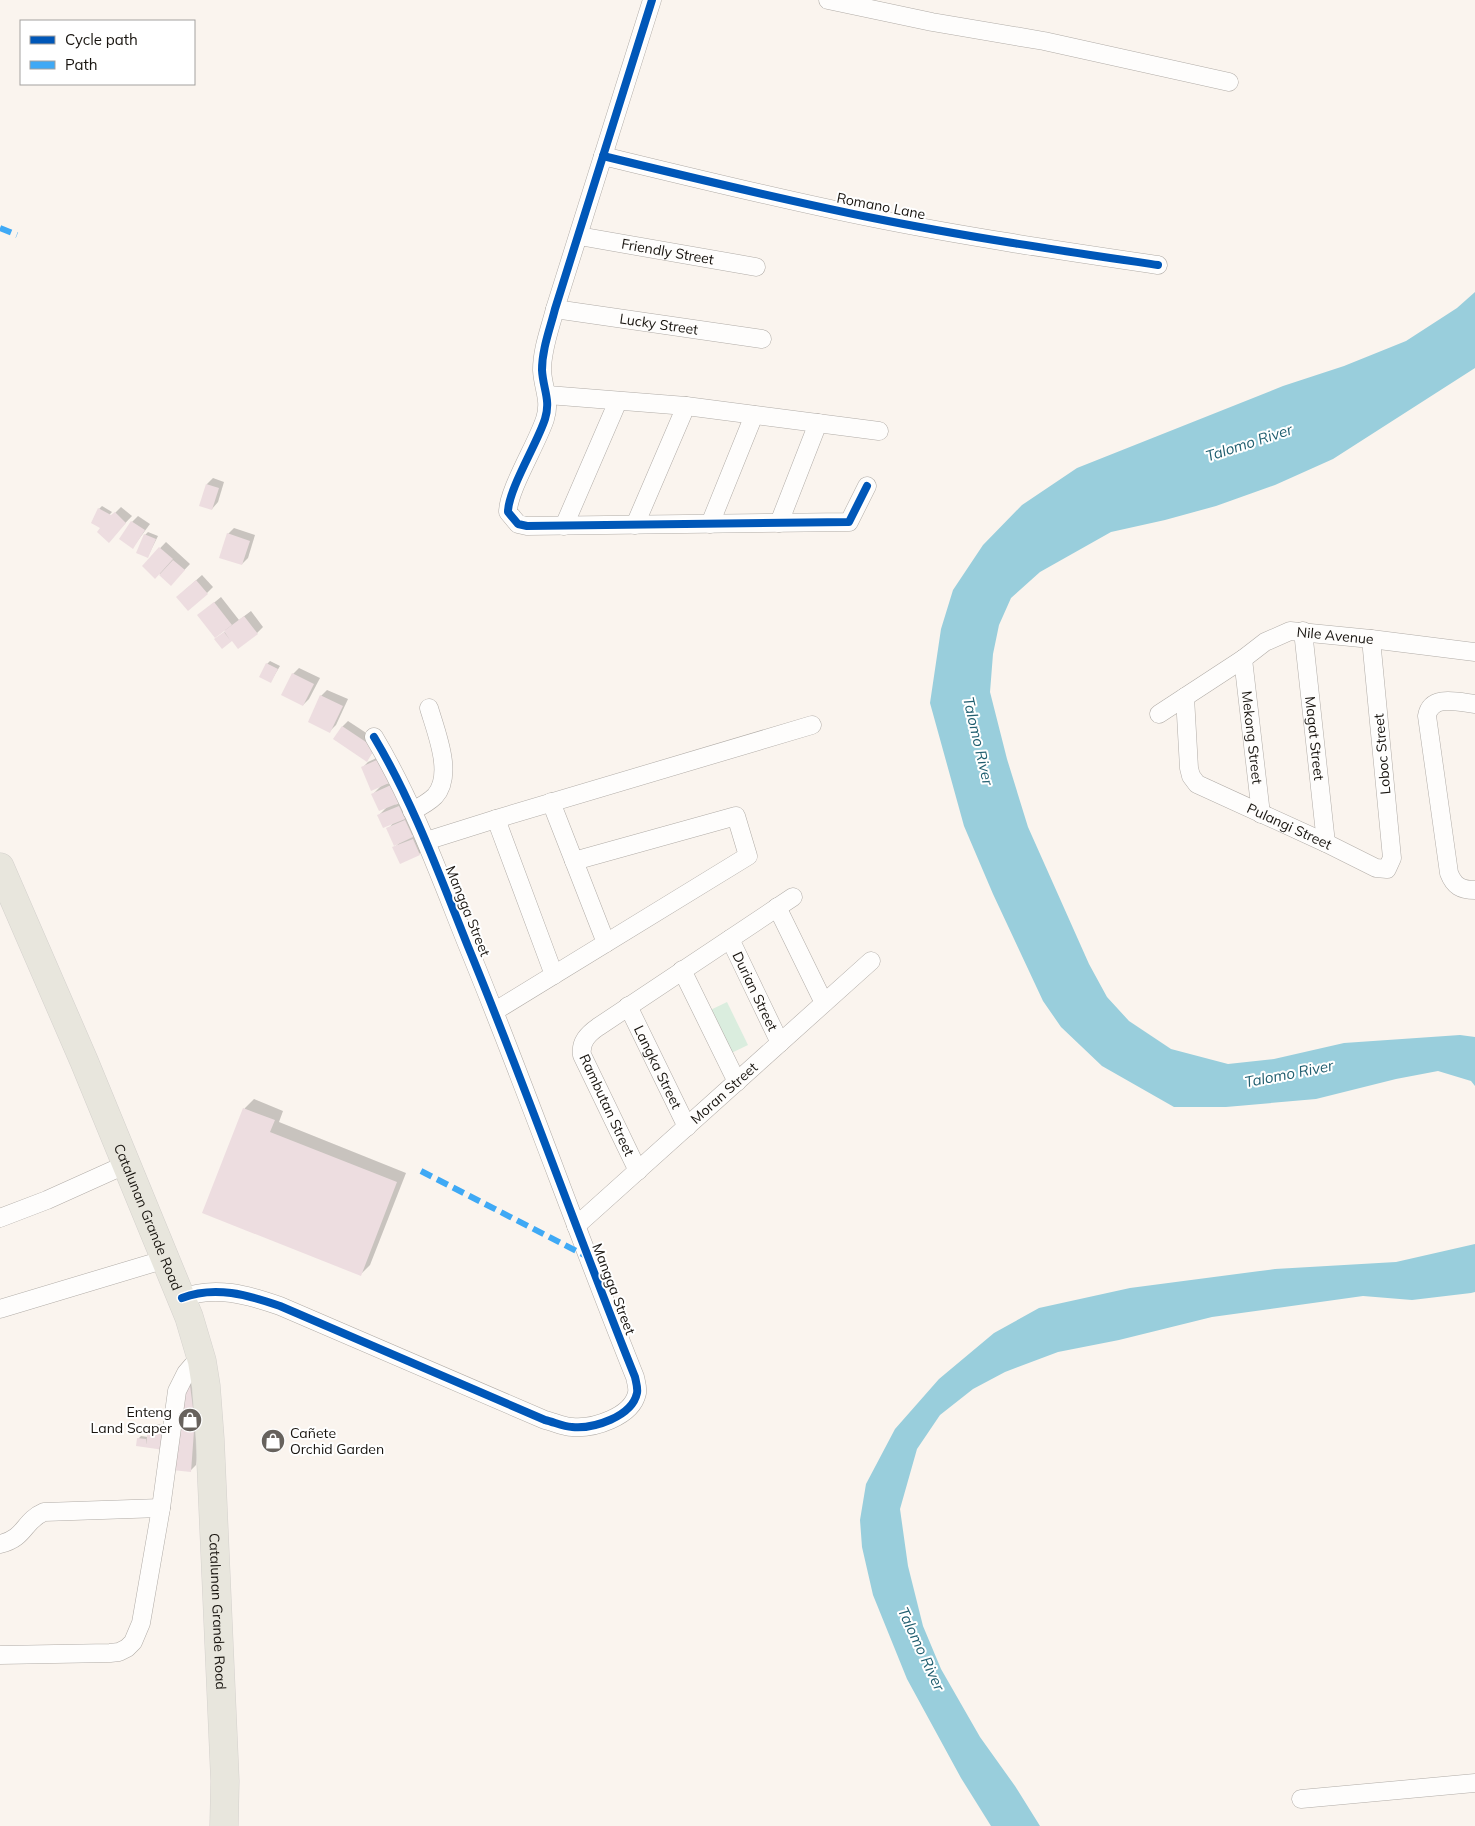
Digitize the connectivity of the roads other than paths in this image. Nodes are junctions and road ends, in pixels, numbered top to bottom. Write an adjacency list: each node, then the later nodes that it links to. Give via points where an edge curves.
1 (652, 0): 4 (street)
2 (828, 0): 3 (street, via 1044,41)
3 (1229, 82)
4 (603, 156): 5 (street); 6 (street, Romano Lane, via 876,219)
5 (578, 236): 7 (street, Friendly Street); 8 (street)
6 (1158, 265)
7 (756, 267)
8 (556, 309): 9 (street, Lucky Street); 10 (street, via 543,357 543,382)
9 (762, 340)
10 (548, 395): 11 (street); 20 (street, via 540,434 510,498 508,512 518,524)
11 (618, 401): 12 (street); 20 (street)
12 (686, 406): 13 (street); 19 (street)
13 (754, 415): 14 (street); 18 (street)
14 (818, 423): 15 (street); 17 (street)
15 (880, 431)
16 (867, 486): 17 (street, via 849,522)
17 (779, 523): 18 (street)
18 (710, 524): 19 (street)
19 (635, 525): 20 (street)
20 (564, 526)
21 (1303, 631): 22 (street, Nile Avenue); 24 (street, Nile Avenue, via 1278,635); 36 (street, Magat Street)
22 (1371, 639): 23 (street, Nile Avenue); 39 (street, Loboc Street, via 1392,858)
23 (1475, 652)
24 (1243, 659): 25 (street, Nile Avenue); 33 (street, Mekong Street)
25 (1185, 697): 28 (street, Nile Avenue); 33 (street, Pulangi Street, via 1189,768 1194,781)
26 (1475, 704): 40 (street, via 1438,702 1428,710 1427,716 1449,873 1455,885)
27 (429, 708): 32 (street, via 442,754 441,786 435,796)
28 (1159, 714)
29 (812, 725): 31 (street)
30 (374, 737): 32 (street, Mangga Street)
31 (552, 802): 34 (street); 37 (street)
32 (412, 811): 35 (street, Mangga Street)
33 (1261, 814): 36 (street, Pulangi Street)
34 (496, 818): 35 (street); 47 (street)
35 (426, 841): 50 (street, Mangga Street)
36 (1326, 843): 39 (street, Pulangi Street, via 1376,868)
37 (574, 861): 44 (street); 44 (street, via 736,816 748,856)
38 (0, 867): 54 (main road, Catalunan Grande Road)
39 (1387, 868)
40 (1475, 890)
41 (792, 897): 42 (street)
42 (777, 907): 43 (street); 48 (street)
43 (730, 939): 46 (street); 51 (street, Durian Street)
44 (606, 943): 47 (street)
45 (871, 961): 48 (street, Moran Street)
46 (682, 970): 49 (street); 52 (street)
47 (554, 975): 50 (street)
48 (824, 1003): 51 (street, Moran Street)
49 (628, 1006): 53 (street, Langka Street); 55 (street, Rambutan Street, via 592,1030 584,1039 582,1055)
50 (495, 1011): 57 (street, Mangga Street)
51 (780, 1043): 52 (street, Moran Street)
52 (737, 1082): 53 (street, Moran Street)
53 (687, 1127): 55 (street, Moran Street)
54 (127, 1164): 56 (street); 58 (main road, Catalunan Grande Road)
55 (638, 1171): 57 (street, Moran Street)
56 (0, 1218)
57 (576, 1226): 59 (street, Mangga Street, via 635,1377 637,1392 623,1413 596,1426 569,1427 545,1420 250,1296 209,1291)
58 (166, 1259): 59 (main road, Catalunan Grande Road); 60 (street)
59 (182, 1298): 61 (main road, Catalunan Grande Road)
60 (0, 1309)
61 (202, 1361): 62 (street, via 186,1373 177,1391); 67 (main road, Catalunan Grande Road, via 210,1439 225,1782)
62 (161, 1508): 63 (street, via 44,1512 36,1516 17,1538); 64 (street, via 141,1623 127,1648 110,1653)
63 (0, 1544)
64 (0, 1655)
65 (1475, 1783): 66 (street)
66 (1300, 1800)
67 (224, 1826)

